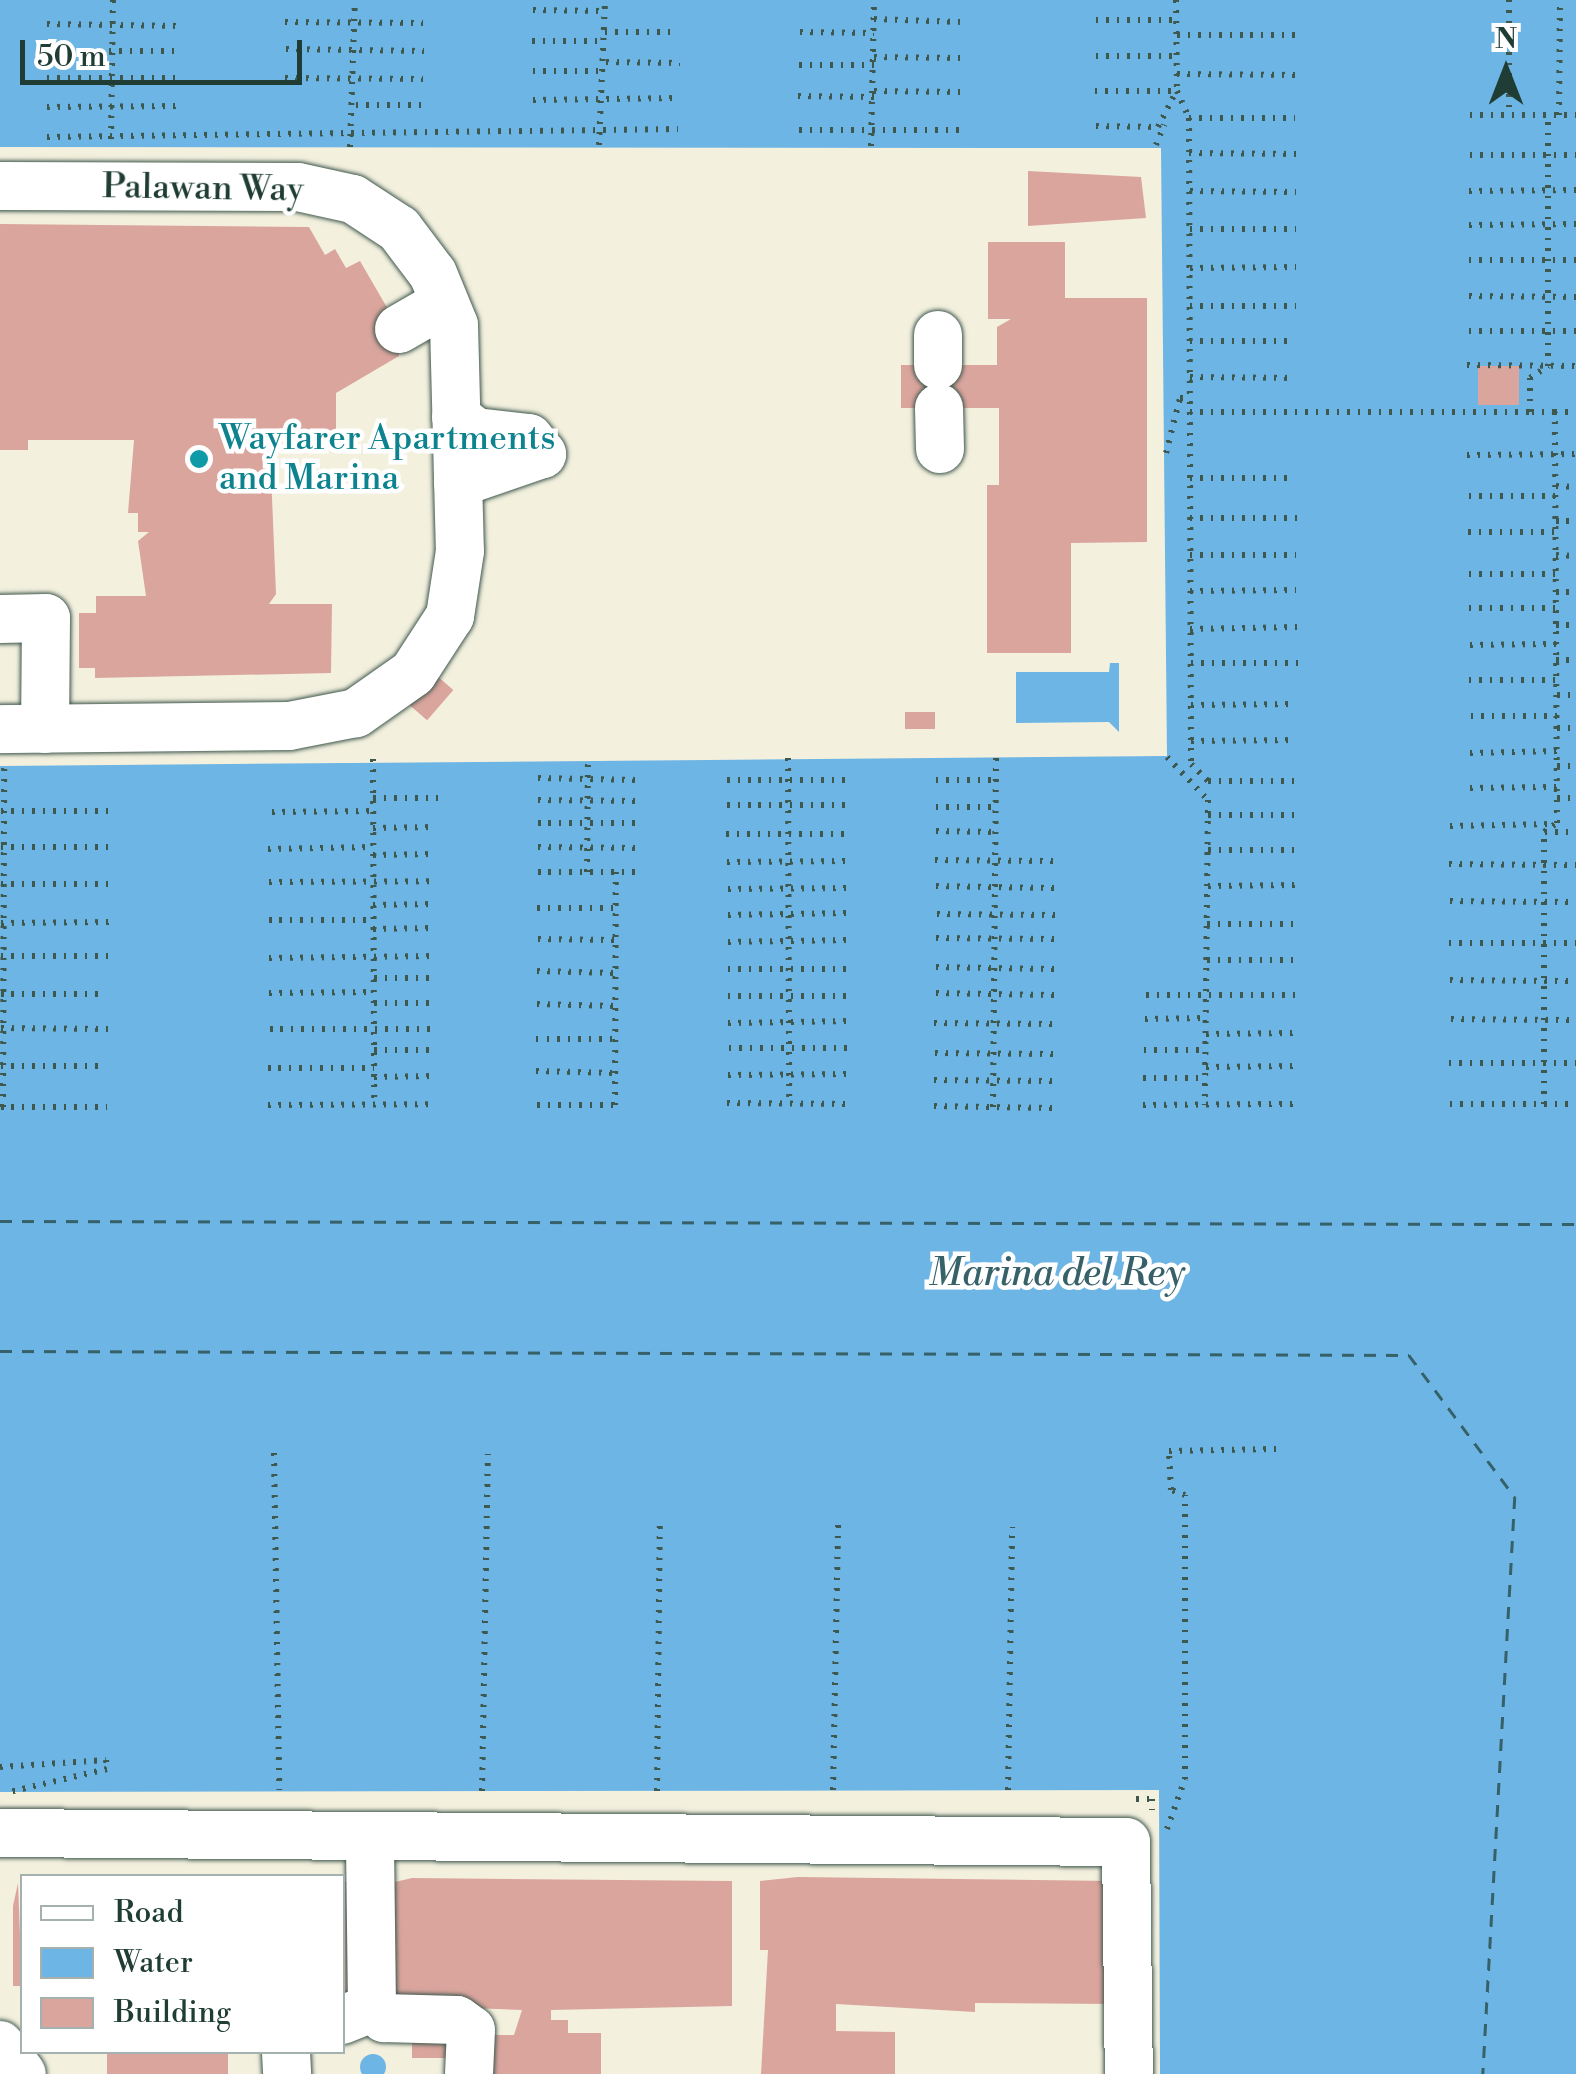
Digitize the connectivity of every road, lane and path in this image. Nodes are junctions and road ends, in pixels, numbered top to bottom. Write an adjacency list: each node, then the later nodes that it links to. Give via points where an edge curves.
1 (113, 0): 71 (path)
2 (355, 0): 51 (path)
3 (604, 0): 9 (path)
4 (874, 0): 10 (path)
5 (1176, 0): 12 (path)
6 (1509, 0): 56 (path)
7 (1560, 0): 58 (path)
8 (534, 10): 9 (path)
9 (604, 11): 18 (path)
10 (874, 19): 14 (path); 21 (path)
11 (1096, 20): 12 (path)
12 (1177, 20): 22 (path)
13 (286, 22): 15 (path)
14 (960, 22)
15 (423, 23)
16 (47, 24): 17 (path)
17 (182, 26)
18 (605, 32): 19 (path); 25 (path)
19 (678, 32)
20 (800, 32): 21 (path)
21 (874, 33): 33 (path)
22 (1177, 35): 23 (path); 31 (path)
23 (1296, 35)
24 (532, 40): 25 (path)
25 (605, 41): 36 (path)
26 (286, 50): 29 (path)
27 (46, 51): 28 (path)
28 (182, 51)
29 (424, 51)
30 (1096, 56): 31 (path)
31 (1177, 56): 38 (path)
32 (960, 58): 33 (path)
33 (874, 61): 35 (path); 47 (path)
34 (680, 63): 36 (path)
35 (799, 65)
36 (606, 66): 37 (path); 68 (path)
37 (533, 71)
38 (1177, 74): 39 (path); 45 (path)
39 (1297, 75)
40 (47, 78): 41 (path)
41 (181, 78)
42 (285, 78): 43 (path)
43 (423, 79)
44 (1094, 91): 45 (path)
45 (1177, 91): 60 (path); 62 (path, via 1158,127); 70 (path)
46 (960, 92): 47 (path)
47 (874, 94): 48 (path); 69 (path)
48 (798, 96)
49 (680, 98): 50 (path)
50 (533, 100)
51 (356, 105): 52 (path); 66 (path)
52 (422, 105)
53 (48, 106): 54 (path)
54 (181, 106)
55 (1470, 115): 56 (path)
56 (1509, 115): 57 (path)
57 (1548, 115): 58 (path); 101 (path)
58 (1559, 115): 59 (path)
59 (1576, 115)
60 (1189, 118): 61 (path); 73 (path)
61 (1295, 118)
62 (1096, 126)
63 (678, 129): 66 (path)
64 (799, 130): 65 (path)
65 (961, 130)
66 (356, 134): 67 (path); 72 (path)
67 (47, 137)
68 (599, 145)
69 (871, 146)
70 (1156, 146)
71 (111, 147)
72 (350, 147)
73 (1189, 153): 74 (path); 79 (path)
74 (1296, 154)
75 (1470, 155): 76 (path)
76 (1576, 155)
77 (0, 186): 92 (street, Palawan Way, via 298,187 353,200 400,229)
78 (1576, 190): 80 (path)
79 (1190, 191): 81 (path); 84 (path)
80 (1468, 191)
81 (1296, 192)
82 (1576, 224): 83 (path)
83 (1469, 225)
84 (1190, 229): 85 (path); 89 (path)
85 (1296, 229)
86 (1468, 260): 87 (path)
87 (1576, 260)
88 (1296, 267): 89 (path)
89 (1190, 268): 93 (path)
90 (1468, 296): 91 (path)
91 (1576, 296)
92 (444, 303): 95 (street); 110 (street, Palawan Way, via 454,325)
93 (1190, 306): 94 (path); 98 (path)
94 (1296, 306)
95 (399, 330)
96 (1468, 331): 97 (path)
97 (1576, 331)
98 (1190, 341): 99 (path); 103 (path)
99 (1296, 341)
100 (1467, 365): 101 (path)
101 (1548, 366): 102 (path); 107 (path, via 1530,378)
102 (1576, 366)
103 (1190, 377): 104 (path); 105 (path)
104 (1296, 378)
105 (1190, 398): 106 (path); 111 (path, via 1180,398)
106 (1190, 412): 107 (path); 114 (path)
107 (1530, 412): 108 (path)
108 (1555, 412): 109 (path); 117 (path)
109 (1576, 412)
110 (456, 417): 116 (street, Palawan Way); 116 (street, via 476,432 529,438 542,454)
111 (1166, 453)
112 (1576, 454): 113 (path)
113 (1467, 455)
114 (1190, 478): 115 (path); 121 (path)
115 (1293, 478)
116 (458, 483): 161 (street, Palawan Way, via 450,616 413,673 356,713 289,726)
117 (1556, 486): 118 (path); 120 (path)
118 (1576, 487)
119 (1468, 496): 120 (path)
120 (1556, 496): 123 (path)
121 (1190, 518): 122 (path); 127 (path)
122 (1297, 518)
123 (1556, 521): 124 (path); 126 (path)
124 (1576, 521)
125 (1468, 532): 126 (path)
126 (1556, 532): 129 (path)
127 (1190, 555): 128 (path); 133 (path)
128 (1296, 555)
129 (1556, 556): 130 (path); 132 (path)
130 (1576, 556)
131 (1468, 574): 132 (path)
132 (1556, 574): 135 (path)
133 (1190, 590): 134 (path); 143 (path)
134 (1296, 590)
135 (1556, 592): 136 (path); 138 (path)
136 (1576, 592)
137 (1468, 608): 138 (path)
138 (1556, 608): 140 (path)
139 (0, 619): 161 (street, via 46,618)
140 (1556, 625): 141 (path); 145 (path)
141 (1576, 625)
142 (1297, 627): 143 (path)
143 (1190, 629): 148 (path)
144 (1470, 644): 145 (path)
145 (1556, 644): 146 (path)
146 (1556, 660): 147 (path); 151 (path)
147 (1576, 660)
148 (1191, 664): 149 (path); 155 (path)
149 (1298, 664)
150 (1469, 680): 151 (path)
151 (1556, 680): 153 (path)
152 (1576, 694): 153 (path)
153 (1557, 695): 157 (path)
154 (1296, 704): 155 (path)
155 (1191, 706): 162 (path)
156 (1471, 716): 157 (path)
157 (1557, 716): 158 (path)
158 (1557, 728): 159 (path); 163 (path)
159 (1576, 728)
160 (1296, 740): 162 (path)
161 (16, 741): 352 (path)
162 (1191, 741): 178 (path, via 1191,764)
163 (1557, 751): 164 (path); 170 (path)
164 (1470, 752)
165 (1167, 757): 187 (path)
166 (788, 758): 341 (path)
167 (996, 758): 177 (path)
168 (588, 759): 227 (path)
169 (373, 760): 182 (path)
170 (1557, 766): 171 (path); 180 (path)
171 (1576, 766)
172 (538, 778): 173 (path)
173 (638, 780)
174 (727, 780): 175 (path)
175 (846, 780)
176 (936, 780): 177 (path)
177 (995, 780): 192 (path)
178 (1208, 781): 179 (path); 187 (path)
179 (1296, 781)
180 (1558, 787): 181 (path); 184 (path)
181 (1470, 788)
182 (373, 798): 183 (path); 195 (path)
183 (438, 798)
184 (1558, 798): 185 (path); 201 (path)
185 (1576, 798)
186 (538, 800): 188 (path)
187 (1208, 800): 197 (path)
188 (639, 801)
189 (728, 805): 190 (path)
190 (847, 805)
191 (936, 806): 192 (path)
192 (995, 806): 206 (path)
193 (0, 811): 194 (path)
194 (108, 811)
195 (373, 811): 196 (path); 204 (path)
196 (272, 812)
197 (1208, 815): 198 (path); 216 (path)
198 (1298, 815)
199 (538, 824): 200 (path)
200 (639, 824)
201 (1558, 824): 202 (path); 207 (path)
202 (1450, 826)
203 (434, 827): 204 (path)
204 (373, 828): 218 (path)
205 (936, 831): 206 (path)
206 (995, 832): 354 (path)
207 (1544, 832): 208 (path); 345 (path)
208 (1576, 832)
209 (726, 834): 210 (path)
210 (848, 834)
211 (0, 847): 212 (path)
212 (108, 847)
213 (538, 847): 215 (path)
214 (268, 848): 218 (path)
215 (639, 848)
216 (1208, 850): 217 (path); 236 (path)
217 (1296, 850)
218 (373, 851): 219 (path); 243 (path)
219 (433, 854)
220 (934, 860): 222 (path)
221 (847, 861): 223 (path)
222 (1054, 861)
223 (727, 862)
224 (1449, 864): 225 (path)
225 (1576, 865)
226 (538, 872): 227 (path)
227 (587, 872): 228 (path)
228 (616, 872): 229 (path); 245 (path)
229 (638, 872)
230 (434, 881): 231 (path)
231 (269, 882)
232 (0, 884): 233 (path)
233 (108, 884)
234 (1296, 885): 236 (path)
235 (936, 886): 238 (path)
236 (1208, 886): 254 (path)
237 (848, 888): 239 (path)
238 (1055, 888)
239 (728, 889)
240 (1450, 901): 241 (path)
241 (1576, 902)
242 (434, 904): 243 (path)
243 (373, 905): 251 (path)
244 (536, 908): 245 (path)
245 (616, 908): 261 (path)
246 (847, 913): 247 (path)
247 (728, 914)
248 (937, 914): 249 (path)
249 (1055, 915)
250 (269, 920): 251 (path)
251 (373, 920): 257 (path)
252 (109, 922): 253 (path)
253 (0, 923)
254 (1207, 924): 255 (path); 270 (path)
255 (1297, 924)
256 (434, 928): 257 (path)
257 (373, 929): 278 (path)
258 (936, 938): 260 (path)
259 (538, 939): 261 (path)
260 (1056, 939)
261 (616, 940): 277 (path)
262 (848, 940): 263 (path)
263 (728, 942)
264 (1449, 943): 265 (path)
265 (1576, 943)
266 (0, 956): 267 (path)
267 (109, 956)
268 (434, 956): 269 (path)
269 (269, 958)
270 (1207, 960): 271 (path); 296 (path)
271 (1297, 960)
272 (936, 967): 274 (path)
273 (848, 968): 275 (path)
274 (1055, 968)
275 (728, 969)
276 (537, 971): 277 (path)
277 (616, 973): 295 (path)
278 (374, 978): 279 (path); 282 (path)
279 (434, 978)
280 (1450, 980): 281 (path)
281 (1576, 981)
282 (374, 992): 283 (path); 292 (path)
283 (269, 993)
284 (936, 993): 287 (path)
285 (0, 994): 286 (path)
286 (105, 994)
287 (1055, 995)
288 (1146, 995): 289 (path)
289 (1296, 995)
290 (728, 996): 291 (path)
291 (847, 996)
292 (374, 1003): 293 (path); 314 (path)
293 (434, 1003)
294 (537, 1004): 295 (path)
295 (616, 1006): 311 (path)
296 (1206, 1018): 297 (path); 309 (path)
297 (1145, 1019)
298 (1451, 1019): 299 (path)
299 (1576, 1020)
300 (849, 1021): 301 (path)
301 (728, 1022)
302 (934, 1022): 303 (path)
303 (1053, 1024)
304 (0, 1028): 305 (path)
305 (108, 1029)
306 (270, 1029): 307 (path)
307 (434, 1029)
308 (1296, 1033): 309 (path)
309 (1206, 1034): 317 (path)
310 (536, 1039): 311 (path)
311 (616, 1040): 329 (path)
312 (729, 1048): 313 (path)
313 (849, 1048)
314 (374, 1050): 315 (path); 327 (path)
315 (434, 1050)
316 (1144, 1050): 317 (path)
317 (1206, 1050): 325 (path)
318 (934, 1053): 319 (path)
319 (1053, 1054)
320 (1449, 1063): 321 (path)
321 (1576, 1063)
322 (0, 1066): 323 (path)
323 (106, 1066)
324 (1296, 1066): 325 (path)
325 (1206, 1067): 335 (path)
326 (268, 1068): 327 (path)
327 (374, 1068): 333 (path)
328 (536, 1072): 329 (path)
329 (615, 1073): 348 (path, via 615,1105)
330 (728, 1074): 331 (path)
331 (848, 1074)
332 (433, 1076): 333 (path)
333 (374, 1077): 339 (path)
334 (1143, 1078): 335 (path)
335 (1206, 1078): 349 (path)
336 (934, 1080): 337 (path)
337 (1053, 1081)
338 (728, 1103): 341 (path)
339 (374, 1104): 340 (path); 347 (path)
340 (432, 1104)
341 (788, 1104): 342 (path)
342 (848, 1104)
343 (1296, 1104): 349 (path)
344 (1450, 1104): 345 (path)
345 (1544, 1104): 346 (path)
346 (1576, 1104)
347 (268, 1105)
348 (537, 1105)
349 (1206, 1105): 351 (path)
350 (934, 1106): 354 (path)
351 (1143, 1106)
352 (1, 1107): 353 (path)
353 (106, 1107)
354 (992, 1107): 355 (path)
355 (1053, 1108)
356 (1276, 1449): 370 (path, via 1170,1451 1171,1490 1185,1495 1184,1779)
357 (274, 1452): 363 (path)
358 (488, 1454): 366 (path)
359 (660, 1519): 367 (path)
360 (838, 1524): 364 (path)
361 (1012, 1527): 365 (path)
362 (0, 1767): 368 (path, via 106,1760 107,1769)
363 (279, 1790)
364 (833, 1790)
365 (1008, 1790)
366 (482, 1791)
367 (657, 1791)
368 (4, 1812): 369 (street)
369 (370, 1836): 371 (street); 375 (street, via 1126,1842)
370 (1160, 1842)
371 (357, 2012): 374 (street, via 457,2020 471,2030)
372 (0, 2044): 373 (street)
373 (22, 2074)
374 (470, 2074)
375 (1129, 2074)

